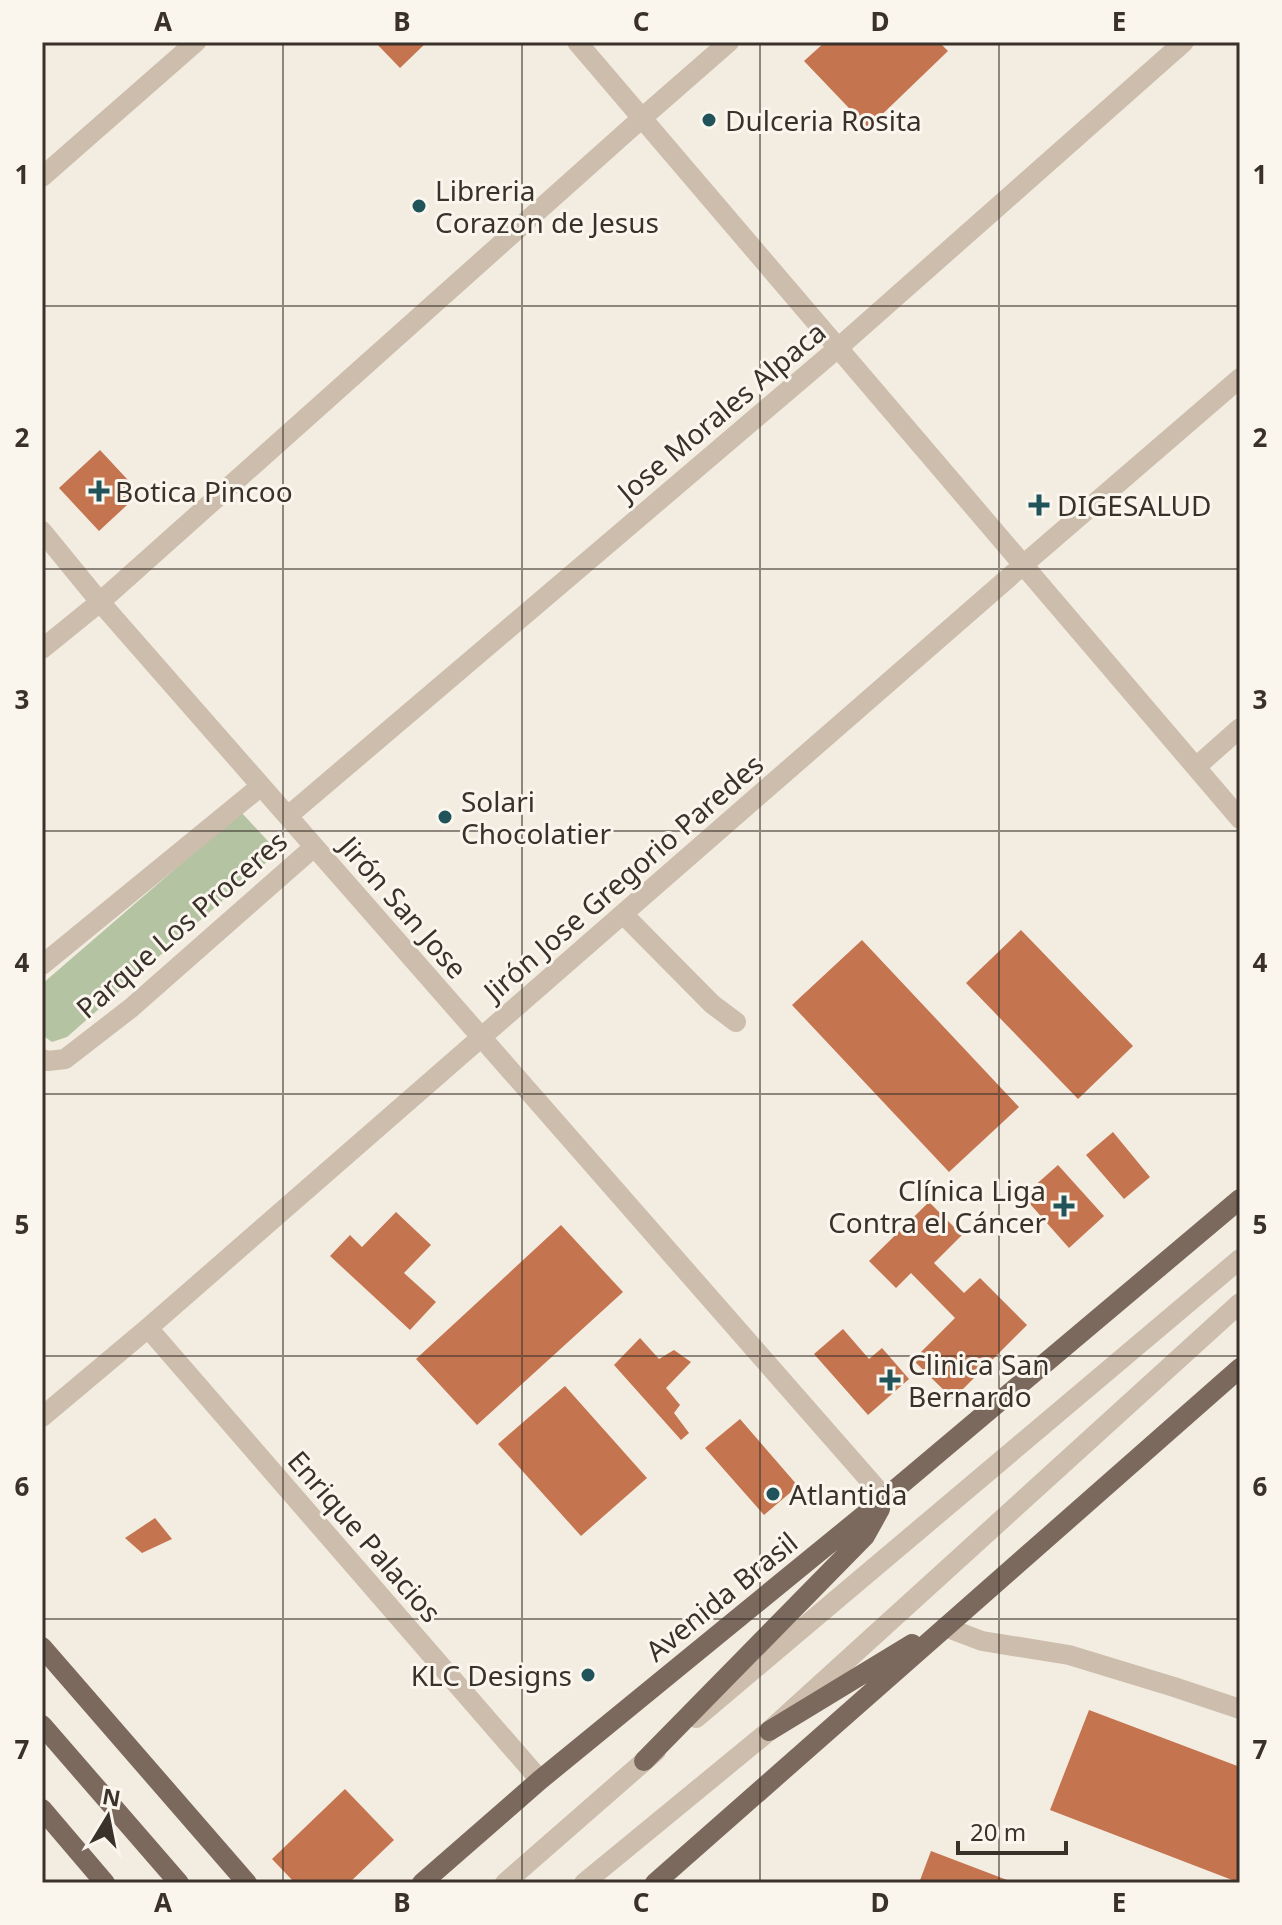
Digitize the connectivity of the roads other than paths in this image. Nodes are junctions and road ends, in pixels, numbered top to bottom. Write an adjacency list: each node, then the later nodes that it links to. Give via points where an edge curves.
1 (196, 42): 6 (street)
2 (577, 42): 5 (street)
3 (729, 42): 5 (street)
4 (1184, 42): 7 (street, Jose Morales Alpaca)
5 (642, 118): 7 (street); 11 (street)
6 (42, 177)
7 (838, 348): 10 (street); 16 (street, Jose Morales Alpaca)
8 (1240, 378): 10 (street, Jirón Jose Gregorio Paredes)
9 (42, 531): 11 (street, Jirón San Jose)
10 (1023, 565): 14 (street); 19 (street, Jirón Jose Gregorio Paredes)
11 (100, 602): 12 (street); 15 (street, Jirón San Jose)
12 (42, 649)
13 (1240, 728): 14 (street)
14 (1196, 767): 17 (street)
15 (261, 786): 16 (street, Jirón San Jose); 20 (street, Parque Los Proceres)
16 (288, 816): 18 (street, Jirón San Jose)
17 (1240, 819)
18 (314, 847): 22 (street, Jirón San Jose); 23 (street, Parque Los Proceres, via 131,1008 65,1059)
19 (623, 914): 21 (street); 22 (street, Jirón Jose Gregorio Paredes)
20 (42, 965)
21 (736, 1022)
22 (482, 1037): 27 (street, Jirón Jose Gregorio Paredes); 30 (street, Jirón San Jose)
23 (42, 1059)
24 (1240, 1199): 30 (main road, Avenida Brasil)
25 (1240, 1259): 36 (street)
26 (1240, 1303): 35 (street)
27 (148, 1328): 29 (street, Jirón Jose Gregorio Paredes); 37 (street, Enrique Palacios)
28 (1240, 1368): 31 (main road)
29 (42, 1417)
30 (885, 1498): 36 (main road, via 865,1536); 37 (main road, Avenida Brasil)
31 (952, 1621): 33 (street, via 982,1641 1069,1655); 35 (main road); 45 (main road)
32 (42, 1647): 41 (main road)
33 (1240, 1709)
34 (42, 1725): 40 (main road)
35 (769, 1731): 44 (street)
36 (644, 1761): 43 (street)
37 (540, 1780): 42 (main road, Avenida Brasil)
38 (42, 1809): 39 (main road)
39 (105, 1883)
40 (179, 1883)
41 (247, 1883)
42 (422, 1883)
43 (505, 1883)
44 (584, 1883)
45 (655, 1883)

